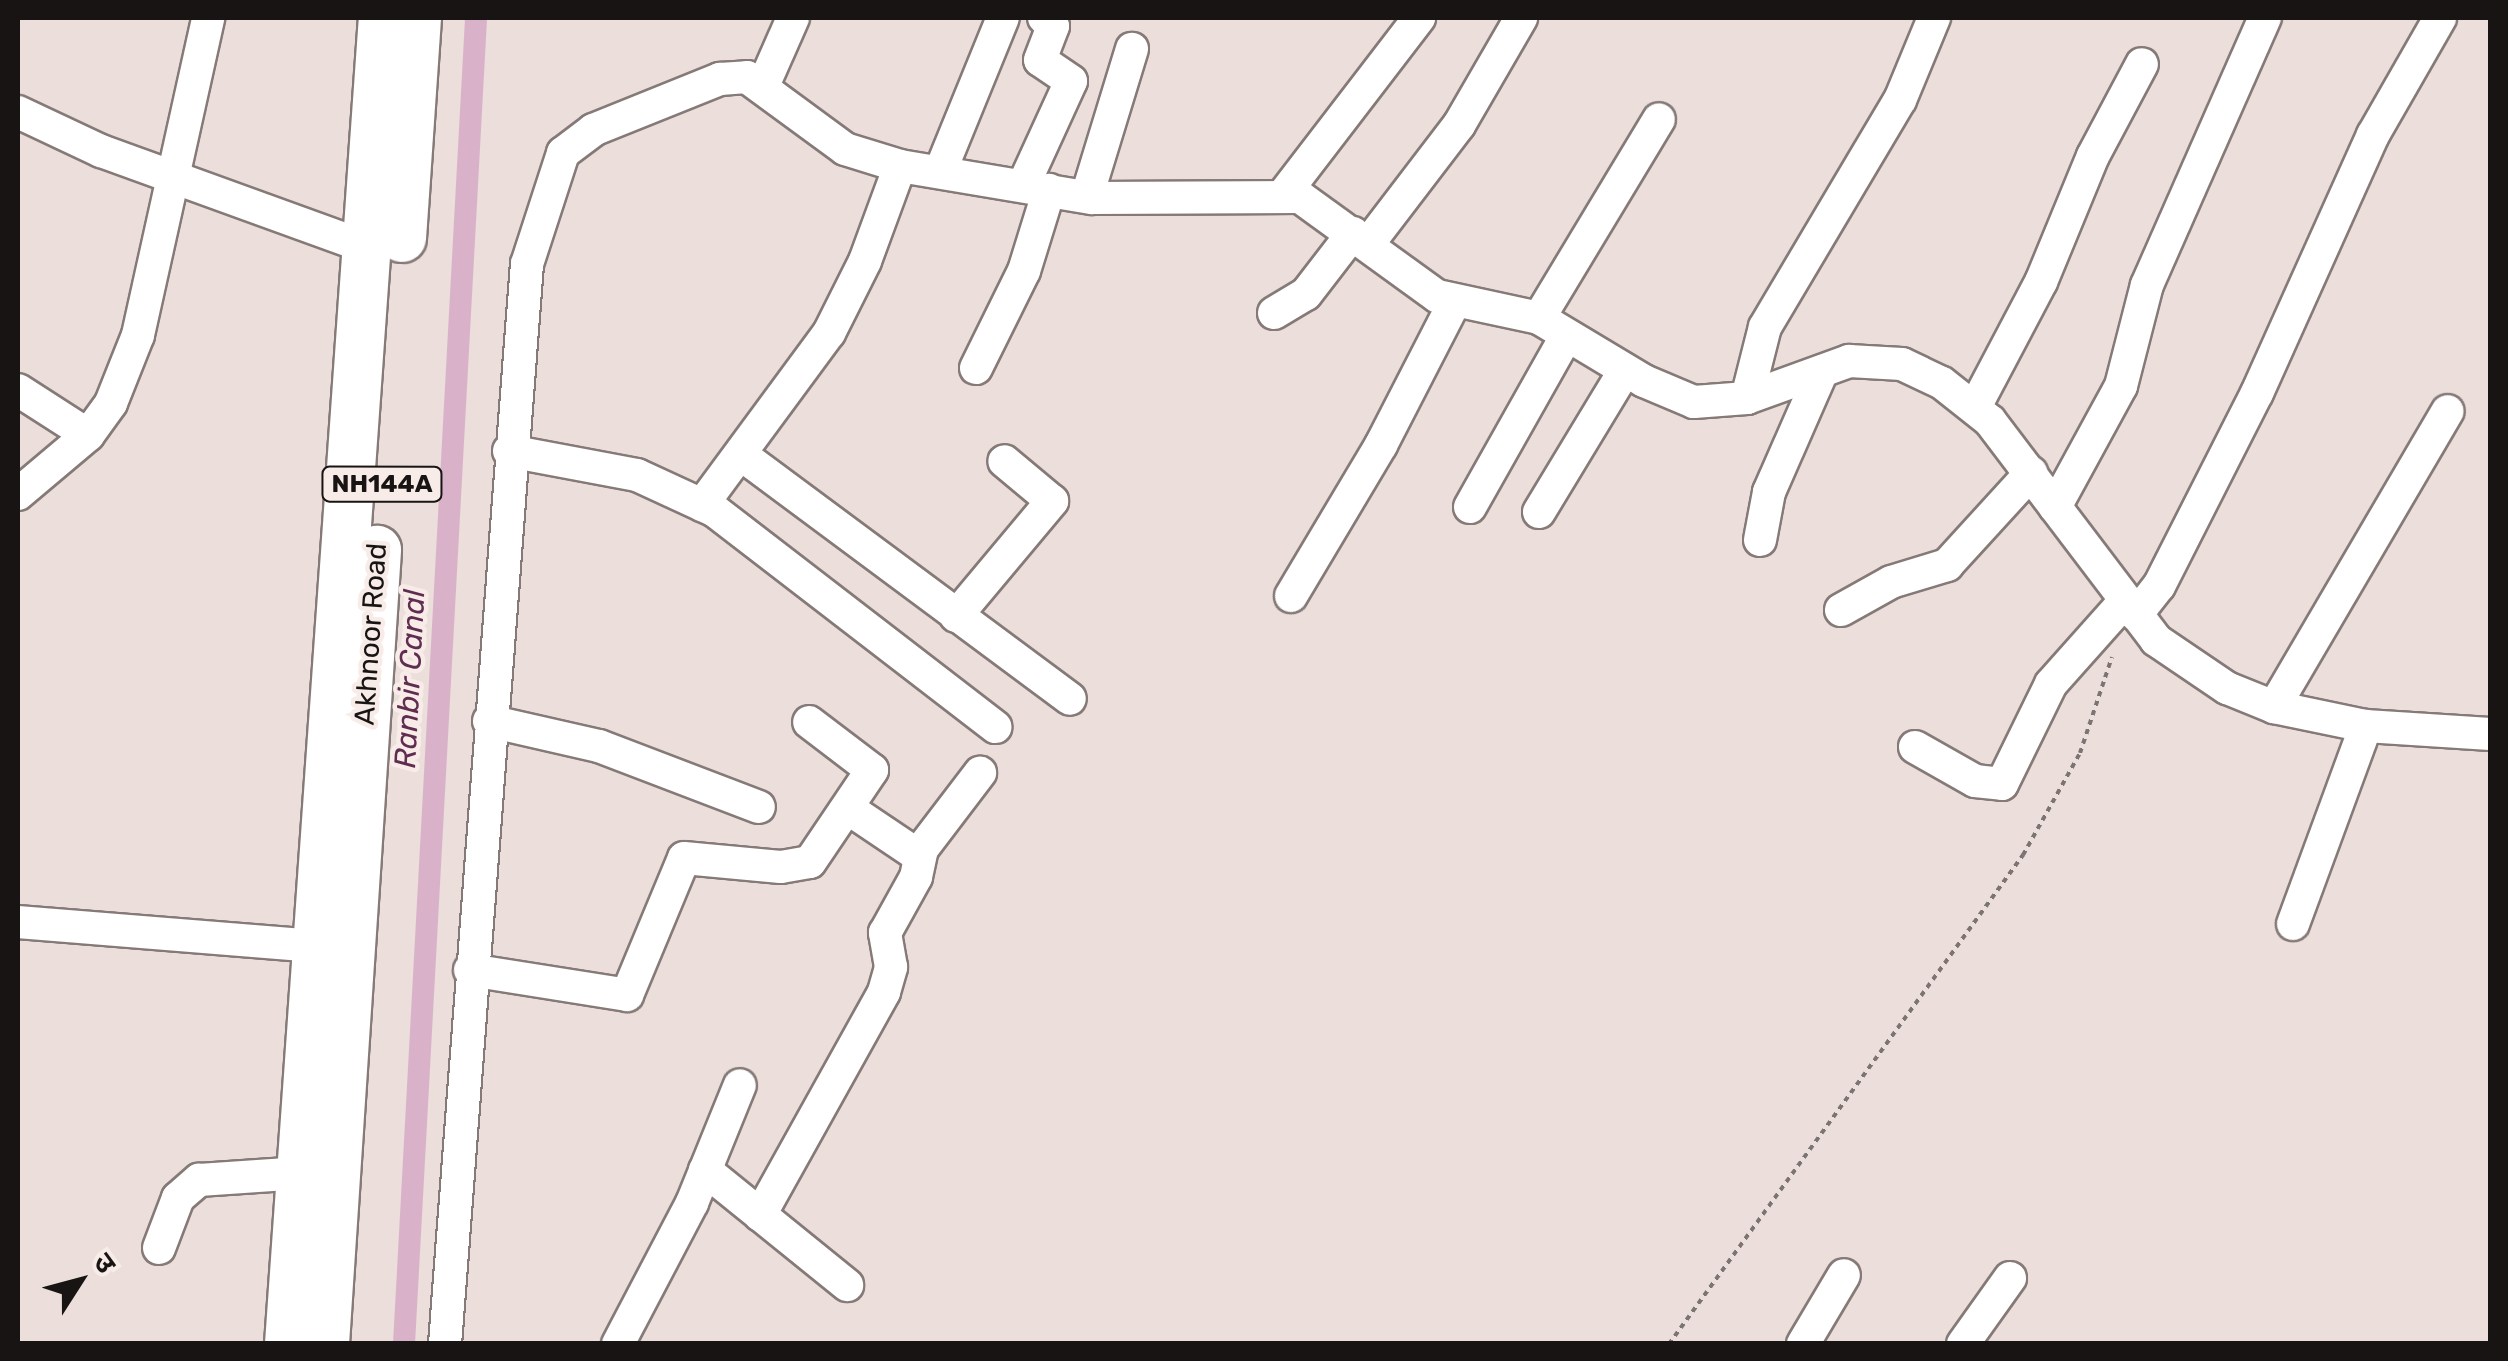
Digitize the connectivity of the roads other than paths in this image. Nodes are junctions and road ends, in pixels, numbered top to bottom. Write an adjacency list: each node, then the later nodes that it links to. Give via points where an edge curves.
1 (208, 18): 19 (street)
2 (382, 18): 24 (highway, NH144A)
3 (417, 18): 64 (highway, Akhnoor Road / NH144A)
4 (793, 18): 14 (street)
5 (1003, 18): 18 (street)
6 (1044, 18): 20 (street, via 1053,26 1040,60 1070,84)
7 (1419, 18): 21 (street)
8 (1521, 18): 23 (street, via 1459,125)
9 (1934, 18): 32 (street, via 1900,100 1764,327)
10 (2265, 18): 43 (street, via 2148,284 2122,386)
11 (2440, 18): 47 (street, via 2374,135 2248,411 2159,586)
12 (1132, 50): 22 (street)
13 (2142, 64): 33 (street, via 2093,156 2042,282)
14 (763, 86): 17 (street, via 845,148); 36 (street, via 747,77 720,79 594,130 563,153 528,264)
15 (18, 112): 19 (street)
16 (1658, 119): 27 (street)
17 (900, 166): 18 (street); 37 (street, via 866,261 828,333)
18 (940, 172): 20 (street)
19 (169, 174): 24 (street); 35 (street, via 138,335 111,403)
20 (1036, 188): 22 (street); 28 (street, via 1024,271)
21 (1284, 194): 22 (street); 23 (street, via 1318,207)
22 (1087, 196)
23 (1361, 238): 25 (street); 26 (street, via 1306,294)
24 (368, 248): 64 (highway, NH144A)
25 (1454, 303): 27 (street); 46 (street, via 1382,444)
26 (1274, 314)
27 (1553, 326): 29 (street); 42 (street)
28 (976, 368)
29 (1625, 370): 32 (street, via 1694,402); 44 (street)
30 (1822, 371): 32 (street); 33 (street, via 1873,358 1902,364); 45 (street, via 1769,492)
31 (18, 390): 35 (street)
32 (1747, 398)
33 (1975, 406): 39 (street)
34 (2448, 411): 51 (street)
35 (88, 435): 40 (street)
36 (509, 451): 41 (street, via 618,469); 52 (street)
37 (742, 456): 41 (street); 49 (street)
38 (1004, 462): 49 (street, via 1052,501)
39 (2031, 473): 43 (street); 48 (street, via 1947,564 1891,582)
40 (18, 494)
41 (702, 505): 55 (street)
42 (1470, 508)
43 (2055, 508): 47 (street)
44 (1540, 512)
45 (1760, 540)
46 (1291, 596)
47 (2130, 607): 51 (street, via 2156,640 2227,688); 57 (street, via 2051,684 2002,784 1974,781)
48 (1841, 610)
49 (956, 616): 50 (street)
50 (1070, 698)
51 (2274, 708): 54 (street)
52 (488, 722): 59 (street, via 599,746); 65 (street)
53 (808, 722): 60 (street, via 871,766)
54 (2366, 726): 56 (street); 63 (street)
55 (995, 727)
56 (2490, 734)
57 (1915, 747)
58 (980, 773): 61 (street)
59 (760, 807)
60 (850, 808): 61 (street); 65 (street, via 817,856 802,866 688,857 680,862 627,995)
61 (919, 856): 69 (street, via 916,877 885,932 892,967 884,992)
62 (18, 922): 64 (street)
63 (2293, 924)
64 (332, 949): 68 (highway, NH144A); 75 (highway, NH144A)
65 (470, 970): 76 (street)
66 (740, 1085): 67 (street)
67 (705, 1170): 69 (street); 77 (street)
68 (302, 1172): 70 (street, via 199,1180 178,1198); 74 (highway, NH144A)
69 (760, 1215): 73 (street)
70 (159, 1248)
71 (1844, 1275): 78 (street)
72 (2010, 1278): 79 (street)
73 (846, 1285)
74 (289, 1344)
75 (325, 1344)
76 (444, 1344)
77 (618, 1344)
78 (1803, 1344)
79 (1963, 1344)

